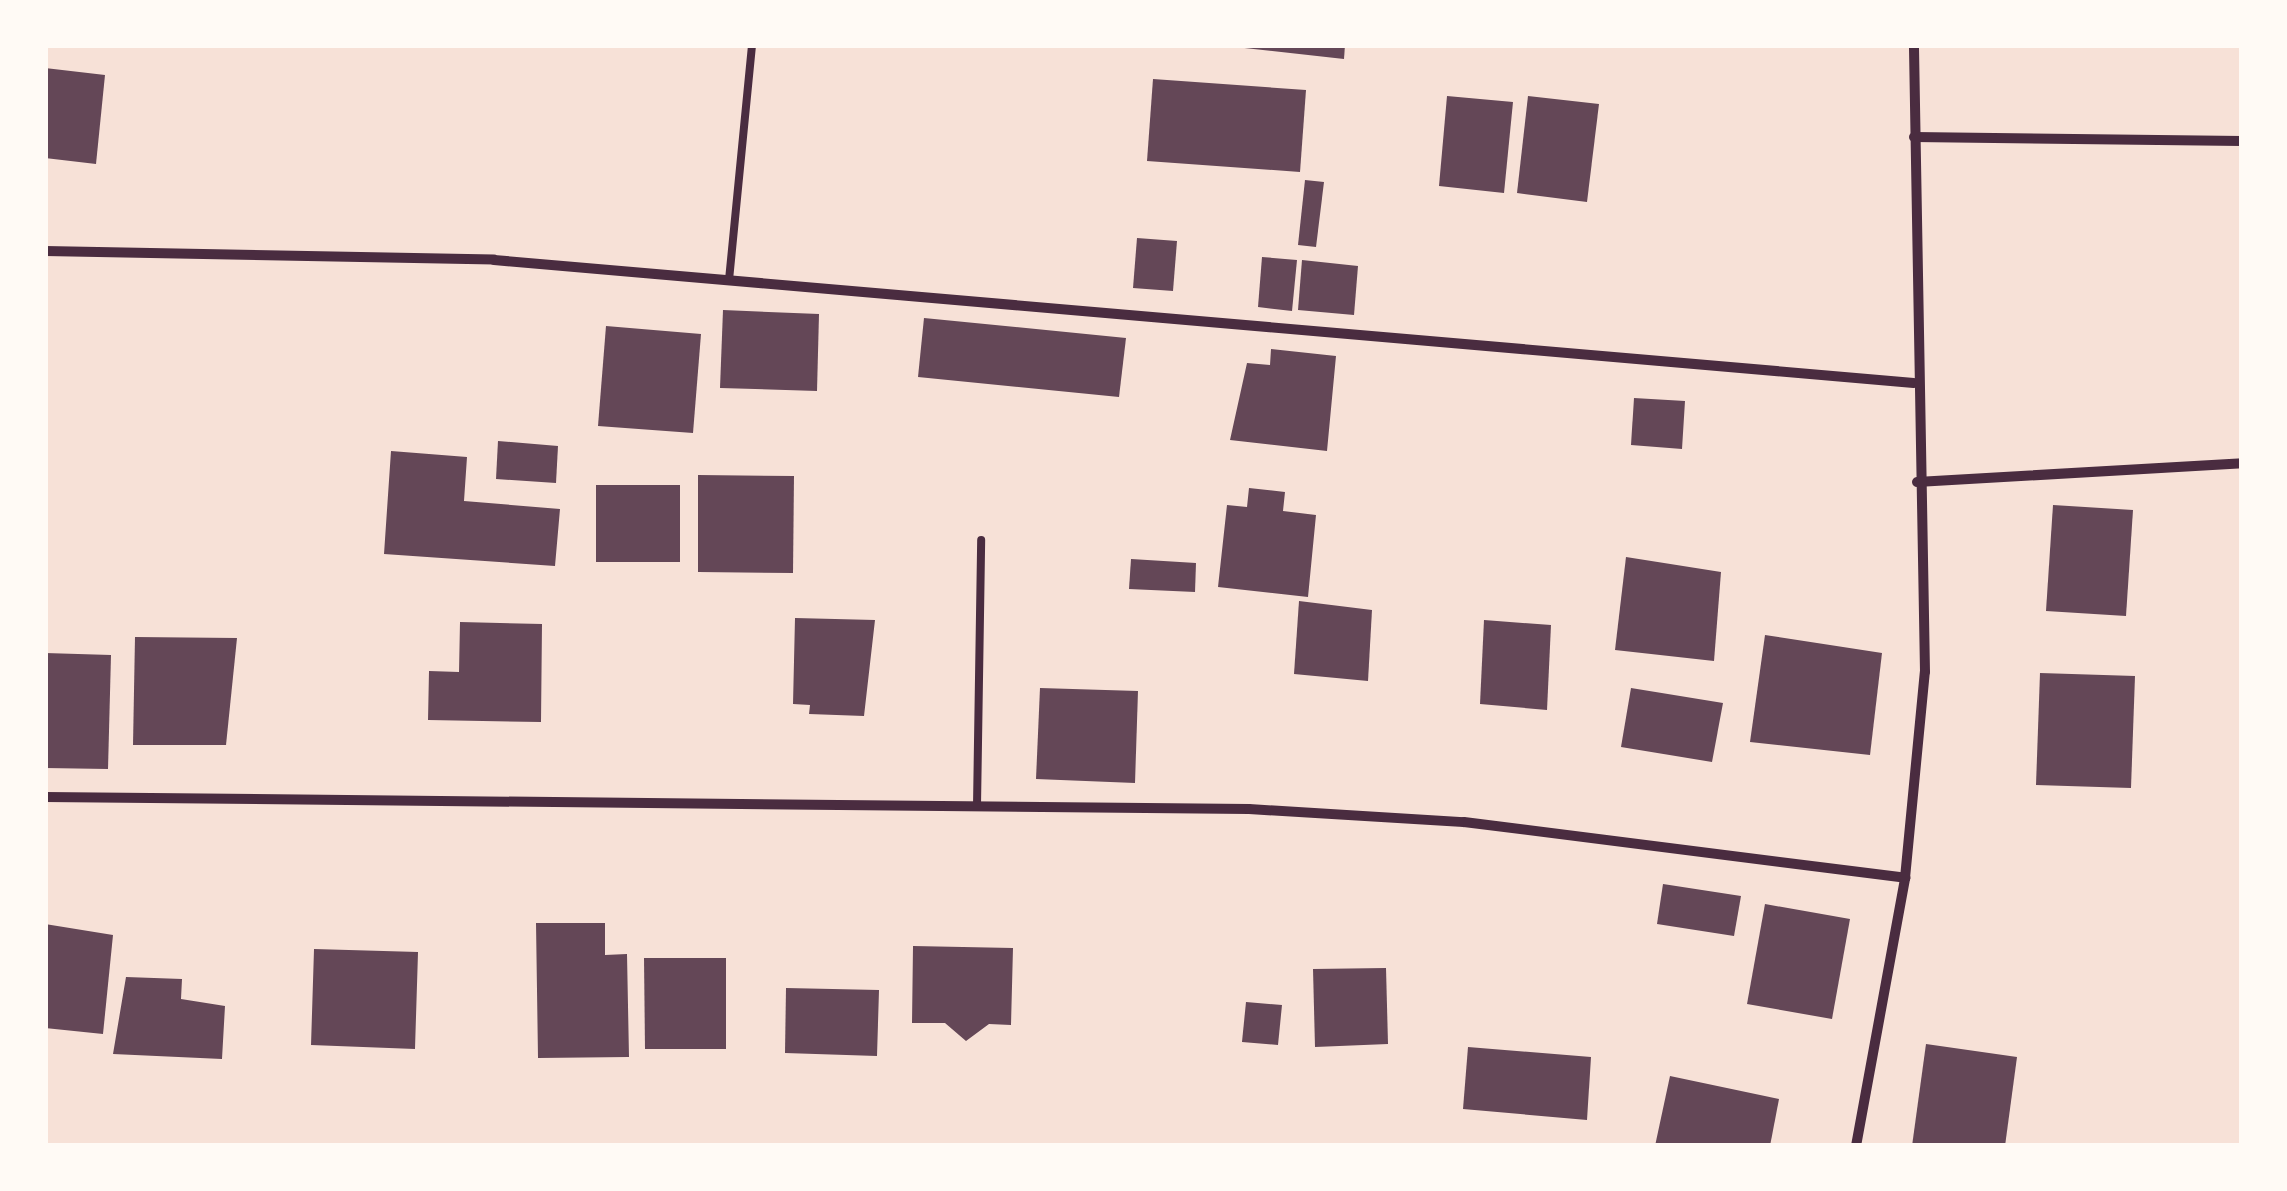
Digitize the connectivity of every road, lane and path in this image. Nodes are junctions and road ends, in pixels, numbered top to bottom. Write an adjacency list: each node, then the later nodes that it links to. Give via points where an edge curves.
1 (752, 45): 6 (lane)
2 (1914, 45): 3 (street)
3 (1914, 136): 4 (street); 7 (street)
4 (2242, 140)
5 (45, 251): 6 (street, via 494,260)
6 (729, 280): 7 (street)
7 (1914, 382): 9 (street)
8 (2242, 463): 9 (street)
9 (1916, 482): 13 (street, via 1926,672)
10 (981, 540): 12 (lane)
11 (45, 797): 12 (street)
12 (977, 806): 13 (street, via 1464,822)
13 (1905, 878): 14 (street)
14 (1856, 1146)

